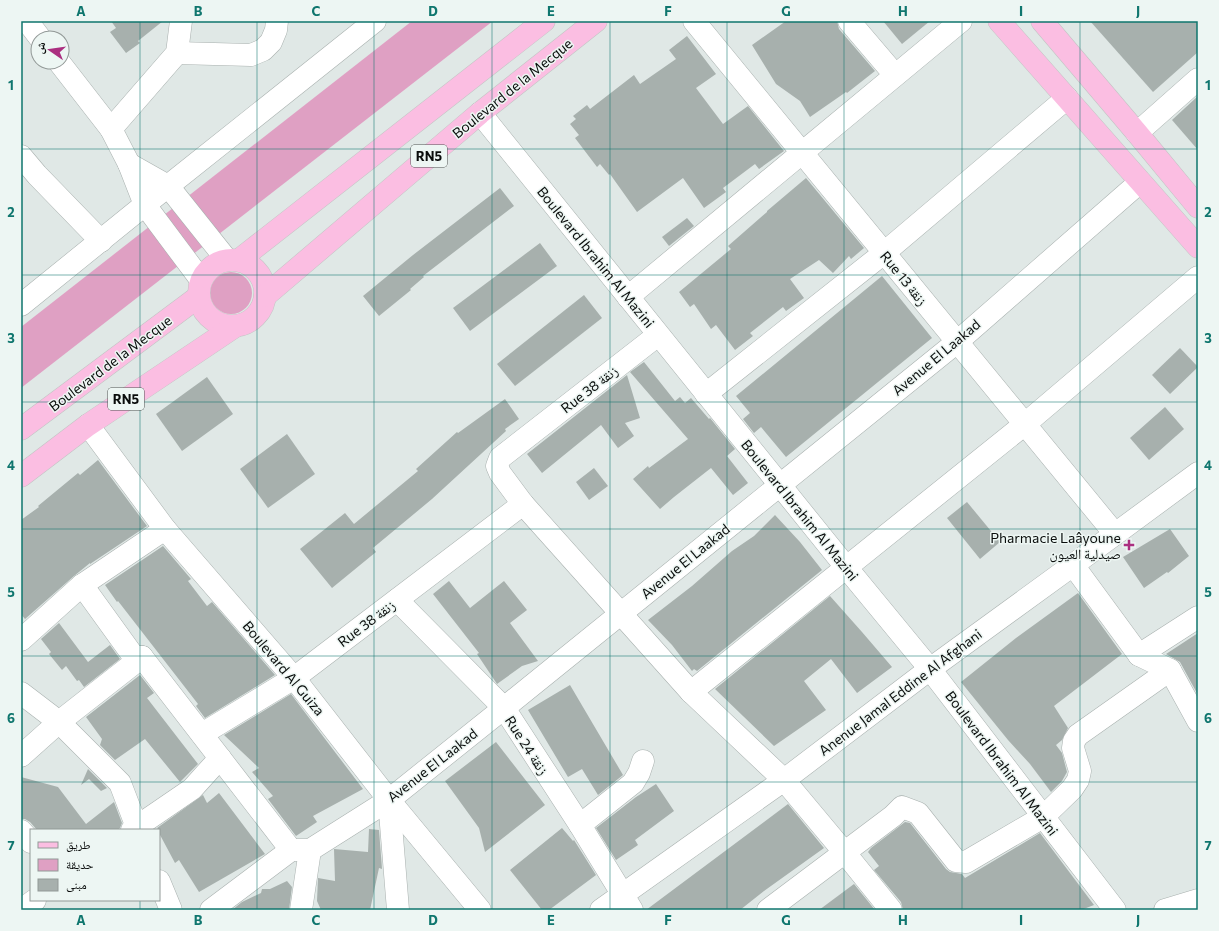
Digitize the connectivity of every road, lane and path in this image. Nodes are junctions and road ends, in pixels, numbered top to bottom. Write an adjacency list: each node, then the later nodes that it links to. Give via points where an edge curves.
1 (27, 21): 12 (street)
2 (181, 21): 13 (street)
3 (277, 21): 13 (street, via 271,42 263,50 251,55)
4 (375, 21): 25 (street)
5 (544, 21): 31 (main road, RN5)
6 (596, 21): 18 (main road, Boulevard de la Mecque / RN5)
7 (694, 21): 21 (street, Rue 13 زنقة)
8 (849, 21): 15 (street)
9 (961, 21): 15 (street)
10 (999, 21): 17 (main road)
11 (1042, 21): 20 (main road)
12 (34, 30)
13 (177, 53): 19 (street)
14 (65, 70): 19 (street)
15 (895, 75): 21 (street)
16 (1198, 79): 20 (street)
17 (1067, 98): 24 (main road); 30 (street)
18 (480, 113): 34 (main road, Boulevard de la Mecque / RN5); 35 (street, Boulevard Ibrahim Al Mazini)
19 (111, 129): 23 (street)
20 (1137, 133): 27 (main road)
21 (802, 152): 30 (street, Rue 13 زنقة); 35 (street)
22 (21, 156): 28 (street)
23 (129, 164): 25 (street); 26 (street)
24 (1140, 182): 29 (main road); 39 (street, Avenue El Laakad)
25 (168, 186): 26 (street); 31 (street)
26 (145, 204): 28 (street); 33 (street)
27 (1198, 207)
28 (101, 241): 36 (street)
29 (1198, 247)
30 (884, 253): 39 (street, Rue 13 زنقة); 40 (street)
31 (233, 260): 33 (main road, RN5, via 216,263 207,270); 34 (main road, via 248,264 256,270 262,278)
32 (1198, 277): 41 (street)
33 (200, 289): 37 (main road, via 207,316 214,322); 43 (main road, Boulevard de la Mecque / RN5)
34 (265, 296): 37 (main road, RN5, via 263,305 252,320)
35 (628, 297): 38 (street, Boulevard Ibrahim Al Mazini)
36 (21, 305)
37 (234, 327): 42 (main road, RN5)
38 (658, 335): 40 (street, Boulevard Ibrahim Al Mazini); 47 (street, Rue 38 زنقة, via 500,458 497,466 500,473)
39 (957, 342): 41 (street, Rue 13 زنقة); 46 (street, Avenue El Laakad)
40 (706, 394): 46 (street, Boulevard Ibrahim Al Mazini)
41 (1025, 424): 49 (street, Rue 13 زنقة); 51 (street)
42 (88, 425): 45 (main road, RN5); 48 (street, Boulevard Al Guiza)
43 (21, 429)
44 (1198, 473): 49 (street, Anenue Jamal Eddine Al Afghani)
45 (21, 476)
46 (780, 485): 51 (street, Boulevard Ibrahim Al Mazini); 54 (street, Avenue El Laakad)
47 (524, 504): 53 (street, Rue 38 زنقة); 54 (street)
48 (165, 529): 52 (street); 61 (street, Boulevard Al Guiza)
49 (1115, 534): 50 (street, Anenue Jamal Eddine Al Afghani)
50 (1073, 566): 57 (street); 59 (street, Anenue Jamal Eddine Al Afghani)
51 (846, 567): 59 (street, Boulevard Ibrahim Al Mazini); 62 (street)
52 (82, 585): 56 (street); 58 (street, via 134,657)
53 (396, 600): 61 (street, Rue 38 زنقة); 64 (street, Rue 24 زنقة)
54 (621, 613): 62 (street); 64 (street, Avenue El Laakad)
55 (1198, 617): 57 (street)
56 (21, 640)
57 (1139, 655): 60 (street)
58 (142, 657): 66 (street); 67 (street)
59 (930, 669): 71 (street, Anenue Jamal Eddine Al Afghani); 73 (street, Boulevard Ibrahim Al Mazini)
60 (1170, 670): 65 (street); 73 (street, via 1078,735 1074,741 1080,771 1078,780)
61 (294, 678): 67 (street, Rue 38 زنقة); 72 (street, Boulevard Al Guiza)
62 (691, 692): 71 (street)
63 (21, 693): 66 (street)
64 (504, 708): 72 (street, Avenue El Laakad); 74 (street, Rue 24 زنقة)
65 (1198, 721)
66 (60, 722): 68 (street); 75 (street, via 120,783)
67 (202, 734): 69 (street)
68 (21, 756)
69 (220, 758): 75 (street, via 192,789); 78 (street)
70 (643, 761): 74 (street, via 640,773 633,783)
71 (784, 780): 79 (street); 83 (street, Anenue Jamal Eddine Al Afghani)
72 (389, 800): 78 (street, Avenue El Laakad); 89 (street); 90 (street, Boulevard Al Guiza)
73 (1043, 817): 79 (street, via 966,862 956,861 918,813 902,807); 94 (street, Boulevard Ibrahim Al Mazini)
74 (580, 825): 83 (street, Rue 24 زنقة)
75 (136, 829)
76 (21, 831): 77 (street)
77 (30, 841)
78 (300, 850): 87 (street, Avenue El Laakad); 88 (street)
79 (845, 853): 92 (street); 93 (street)
80 (160, 883): 86 (street)
81 (1198, 900): 84 (street)
82 (34, 901): 85 (street)
83 (628, 902): 91 (street, Anenue Jamal Eddine Al Afghani)
84 (1173, 909)
85 (21, 910)
86 (171, 910)
87 (211, 910)
88 (301, 910)
89 (398, 910)
90 (480, 910)
91 (601, 910)
92 (768, 910)
93 (891, 910)
94 (1115, 910)

